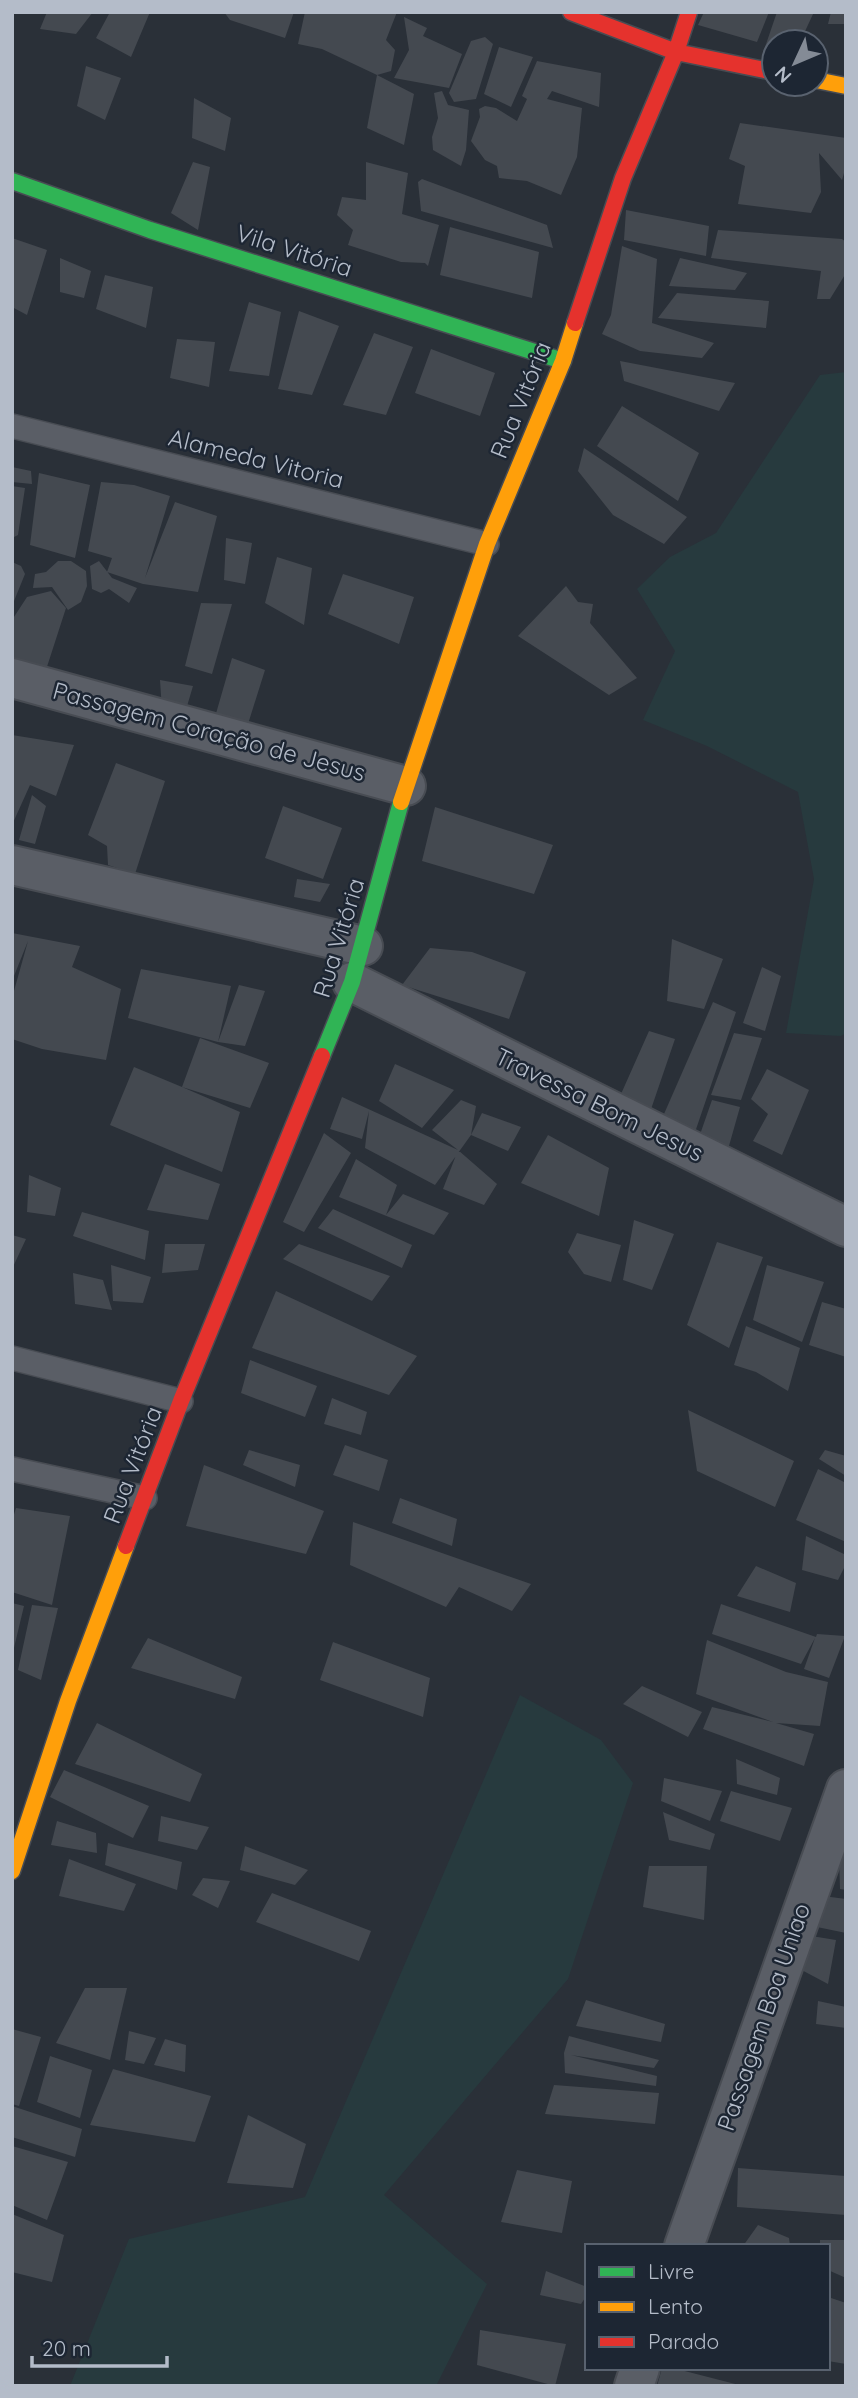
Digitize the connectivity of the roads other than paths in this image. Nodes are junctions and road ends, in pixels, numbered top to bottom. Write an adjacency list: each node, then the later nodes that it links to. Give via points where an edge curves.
1 (571, 12): 3 (street)
2 (689, 12): 3 (street, Rua Vitória)
3 (676, 52): 4 (street); 6 (street, Rua Vitória, via 622,178)
4 (760, 69)
5 (12, 181): 6 (street, Vila Vitória, via 150,230)
6 (563, 360): 8 (street, Rua Vitória)
7 (12, 426): 8 (lane, Alameda Vitoria)
8 (487, 544): 10 (street, Rua Vitória)
9 (12, 678): 10 (street, Passagem Coração de Jesus)
10 (406, 786): 12 (street, Rua Vitória)
11 (12, 865): 12 (street)
12 (363, 946): 13 (street, Rua Vitória)
13 (352, 982): 14 (street, Travessa Bom Jesus); 16 (street, Rua Vitória)
14 (846, 1227)
15 (12, 1358): 16 (lane)
16 (181, 1401): 18 (street, Rua Vitória)
17 (12, 1469): 18 (lane)
18 (145, 1498): 20 (street, Rua Vitória, via 68,1701)
19 (846, 1789): 21 (street, Passagem Boa Uniao)
20 (12, 1871)
21 (685, 2244)

